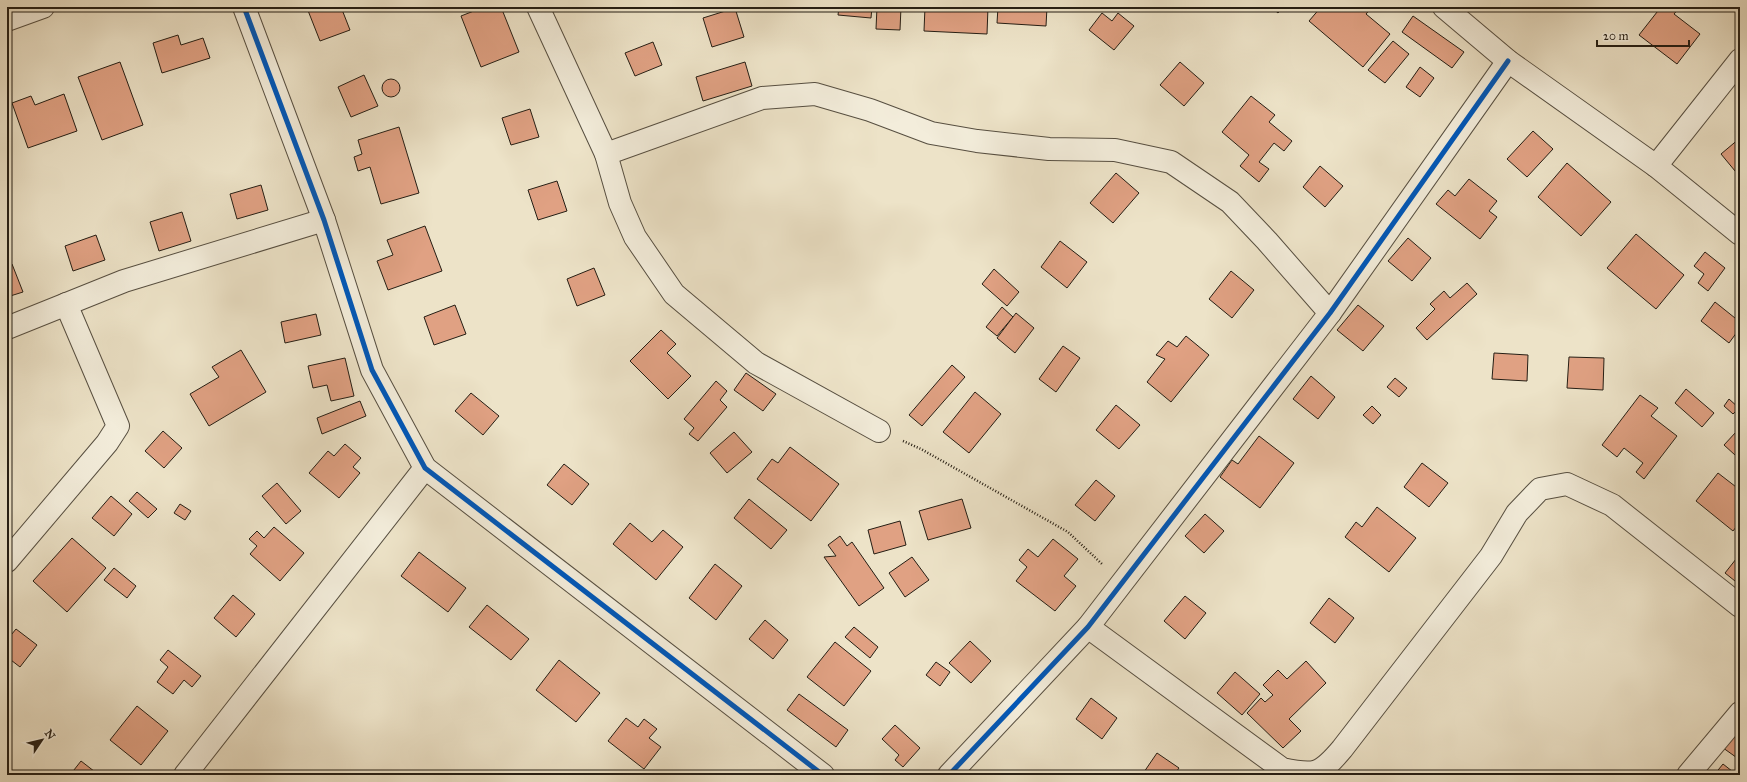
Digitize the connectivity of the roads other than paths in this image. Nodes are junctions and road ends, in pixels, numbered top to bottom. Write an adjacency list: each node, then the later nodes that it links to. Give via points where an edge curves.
1 (43, 7): 5 (street)
2 (244, 7): 10 (street)
3 (538, 7): 8 (street)
4 (1444, 7): 7 (street)
5 (7, 20)
6 (1740, 60): 9 (street)
7 (1508, 61): 9 (street); 13 (street)
8 (606, 154): 13 (street, via 762,98 815,94 870,110 931,133 1049,149 1115,150 1171,162 1230,202); 15 (street, via 620,203 635,237 674,294 756,363)
9 (1656, 166): 11 (street)
10 (324, 220): 12 (street, via 124,282); 16 (street, via 372,370)
11 (1740, 234)
12 (66, 304): 14 (street); 17 (street, via 118,426 107,443)
13 (1330, 313): 19 (street)
14 (7, 328)
15 (879, 431)
16 (425, 468): 22 (street); 23 (street)
17 (7, 561)
18 (1740, 606): 21 (street, via 1612,505 1566,484 1540,489 1517,513 1491,556)
19 (1088, 627): 21 (street, via 1282,769 1306,774); 24 (street)
20 (1740, 713): 25 (street)
21 (1328, 771)
22 (185, 775)
23 (823, 775)
24 (949, 775)
25 (1688, 775)

